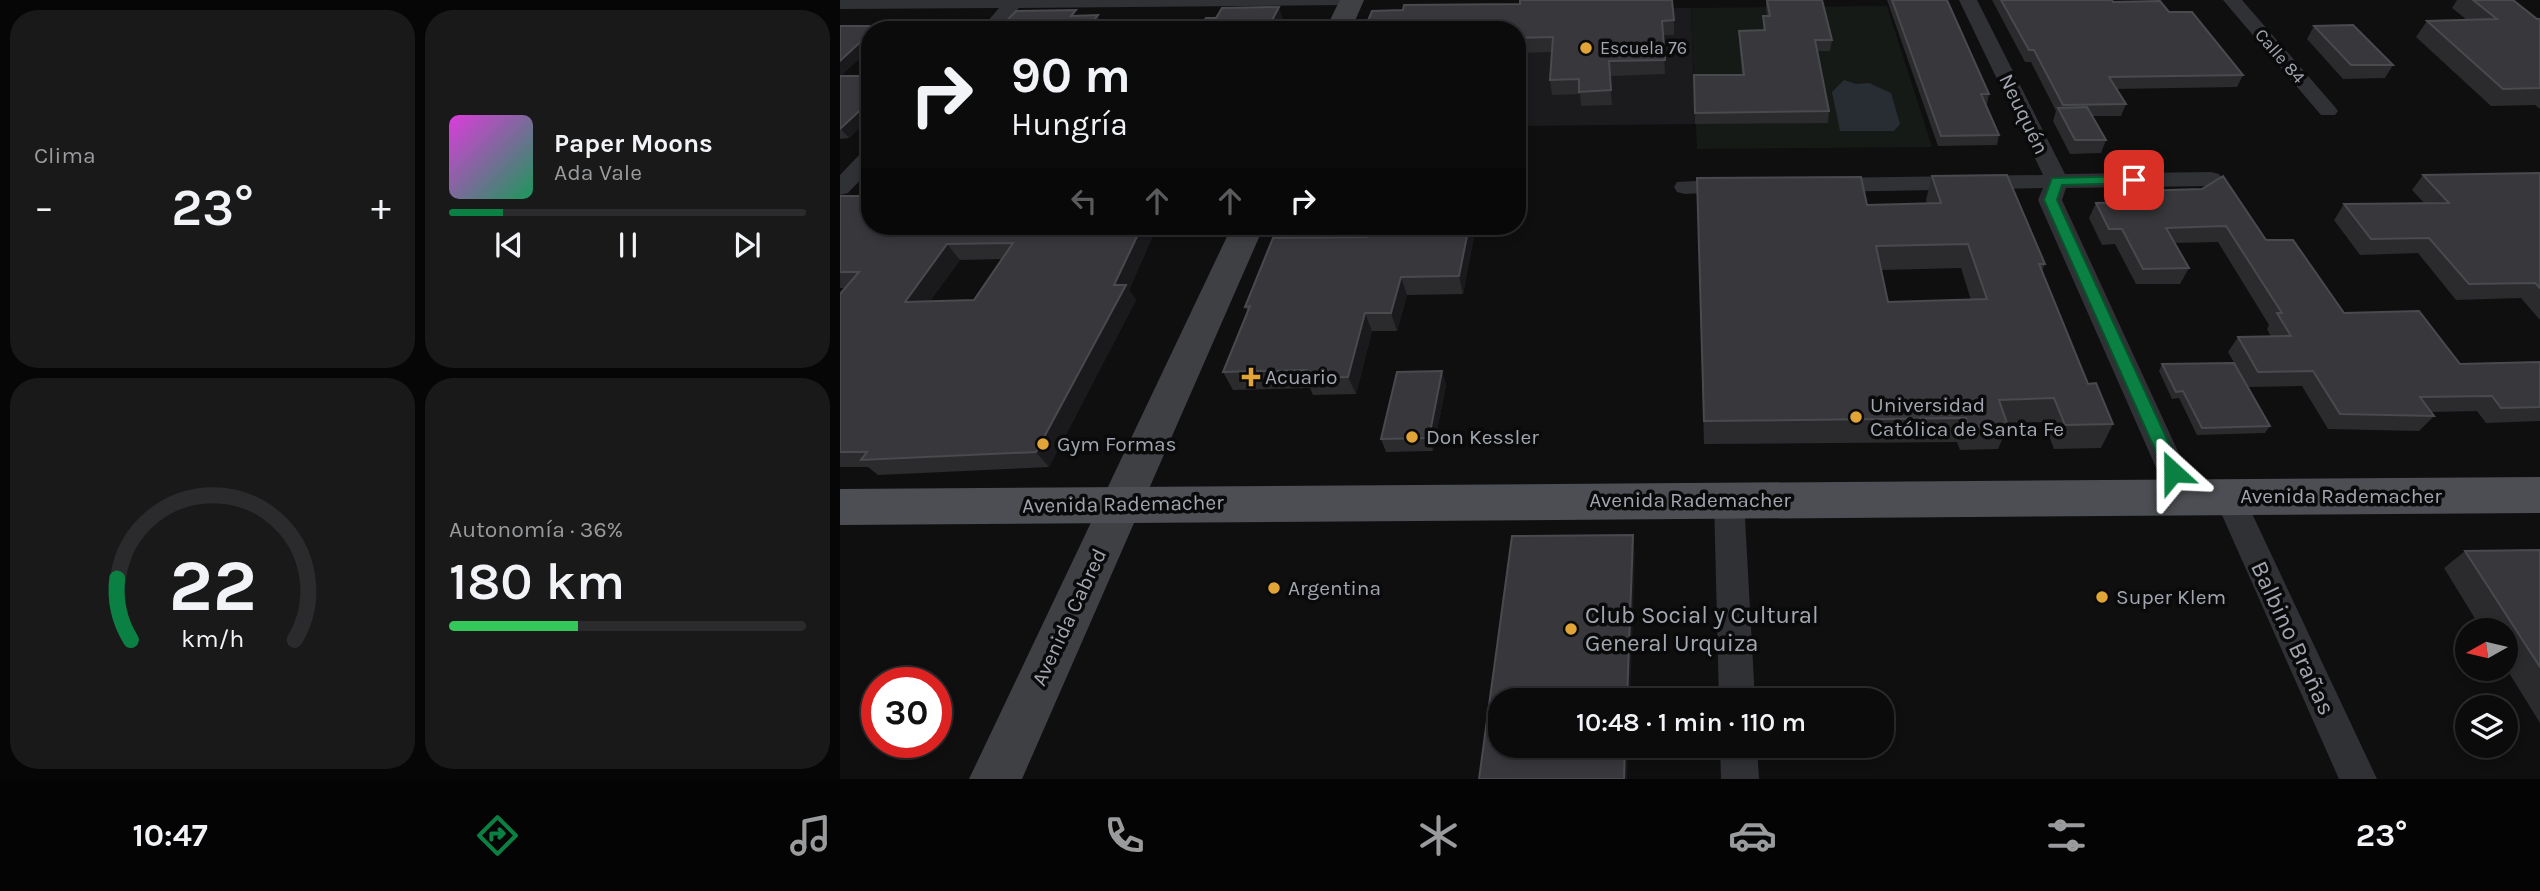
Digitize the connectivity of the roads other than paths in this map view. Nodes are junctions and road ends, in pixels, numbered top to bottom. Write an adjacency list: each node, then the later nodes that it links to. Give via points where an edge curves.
1 (1342, 0): 5 (street)
2 (1352, 0): 8 (main road)
3 (1968, 0): 12 (street, Neuquén)
4 (2232, 0): 9 (street, Calle 84)
5 (1016, 1): 6 (street); 7 (street)
6 (840, 4)
7 (997, 21)
8 (1342, 21)
9 (2328, 111)
10 (861, 167): 13 (street)
11 (2211, 179): 12 (street)
12 (2057, 181): 14 (street); 19 (street, Neuquén, via 2050,200)
13 (849, 182)
14 (1809, 185)
15 (1754, 186): 16 (street)
16 (1685, 187)
17 (1244, 235): 22 (main road, Avenida Cabred)
18 (2540, 495): 20 (main road, Avenida Rademacher)
19 (2184, 497): 20 (main road, Avenida Rademacher); 21 (main road, Avenida Rademacher)
20 (2229, 497): 28 (street, Balbino Brañas)
21 (1729, 500): 22 (main road, Avenida Rademacher); 24 (street)
22 (1121, 504): 23 (main road, Avenida Rademacher); 26 (main road, Avenida Cabred)
23 (840, 507)
24 (1737, 688)
25 (1739, 758): 27 (street)
26 (995, 779)
27 (1740, 779)
28 (2358, 779)

